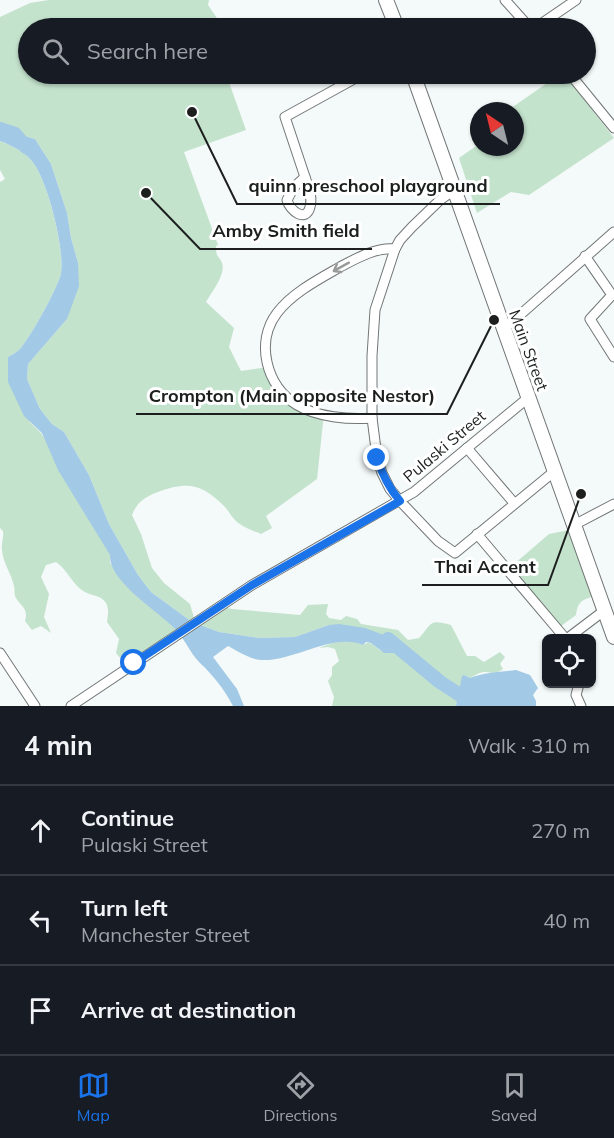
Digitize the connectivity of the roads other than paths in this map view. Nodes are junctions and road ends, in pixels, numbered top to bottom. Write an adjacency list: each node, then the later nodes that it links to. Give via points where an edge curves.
1 (386, 0): 4 (main road)
2 (505, 0): 5 (street)
3 (576, 0): 6 (street)
4 (393, 18)
5 (521, 18)
6 (550, 18)
7 (345, 84): 11 (street, via 285,117)
8 (417, 84): 12 (main road, Main Street)
9 (578, 84): 10 (street)
10 (614, 128)
11 (305, 177)
12 (455, 189): 14 (street, via 412,227); 16 (main road, Main Street)
13 (614, 232): 15 (street)
14 (396, 249): 19 (street, via 375,310); 19 (street, one-way to 19, via 385,248 354,260 314,283 277,313 265,338 269,371 297,405 322,414)
15 (585, 256): 16 (street); 17 (street, via 612,295 590,319)
16 (504, 329): 18 (main road, Main Street)
17 (614, 357)
18 (529, 397): 20 (street, Pulaski Street); 21 (main road, Main Street)
19 (372, 418): 22 (street, via 382,473)
20 (467, 448): 22 (street, Pulaski Street); 23 (street)
21 (556, 470): 23 (street); 25 (main road, Main Street)
22 (400, 501): 26 (street, via 451,552 470,543); 34 (street, Pulaski Street, via 261,579)
23 (514, 502): 26 (street)
24 (614, 504): 25 (street)
25 (574, 525): 27 (main road, Main Street)
26 (477, 534): 28 (street)
27 (604, 610): 29 (street); 30 (main road, Main Street)
28 (563, 634)
29 (573, 634)
30 (614, 638)
31 (0, 652): 33 (street)
32 (578, 688): 35 (street, via 576,695)
33 (35, 706)
34 (71, 706)
35 (581, 706)

